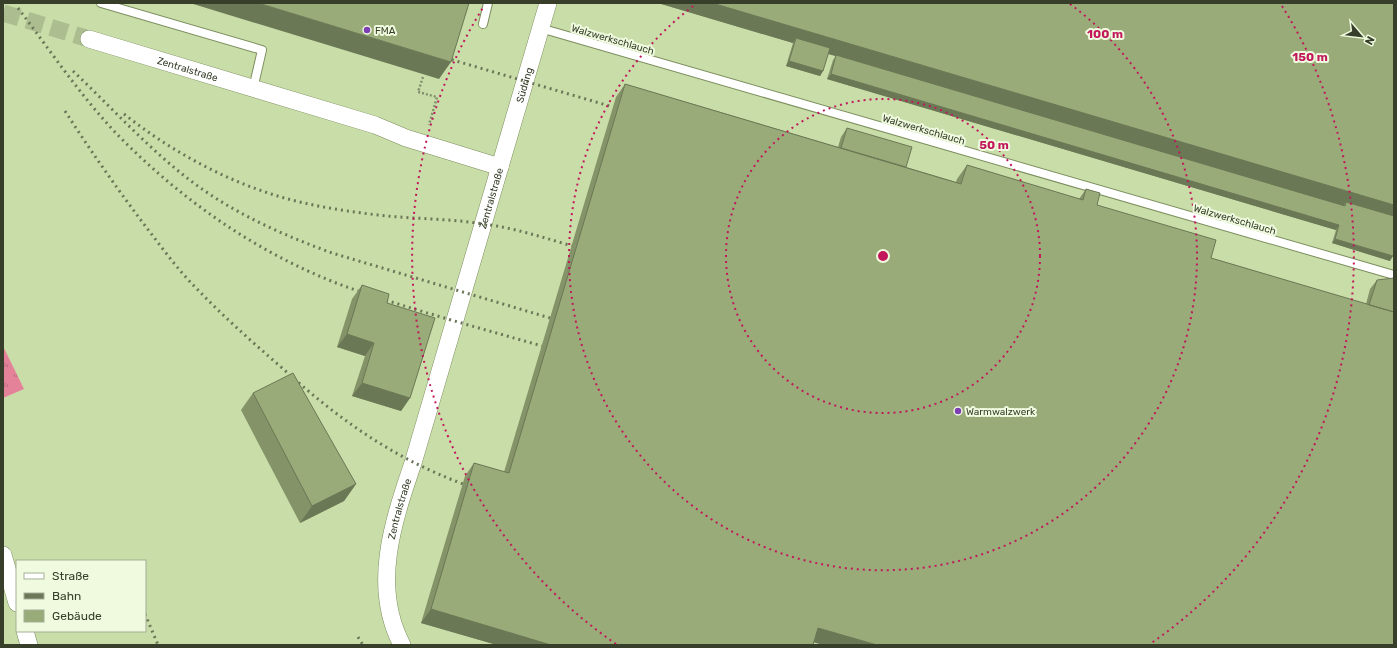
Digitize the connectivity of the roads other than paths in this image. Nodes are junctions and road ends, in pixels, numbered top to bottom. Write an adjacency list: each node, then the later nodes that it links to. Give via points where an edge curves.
1 (101, 3): 7 (lane, via 262,50)
2 (488, 3): 4 (lane)
3 (548, 3): 5 (street, Südring)
4 (482, 24)
5 (540, 28): 8 (street, Südring); 9 (lane, Walzwerkschlauch)
6 (89, 39): 7 (street, Zentralstraße)
7 (253, 89): 8 (street, Zentralstraße, via 376,125 406,138)
8 (500, 167): 14 (street, Zentralstraße, via 393,525 386,585 388,608)
9 (1394, 276)
10 (3, 555): 11 (street)
11 (16, 600)
12 (25, 632): 13 (street)
13 (29, 645)
14 (402, 645)

